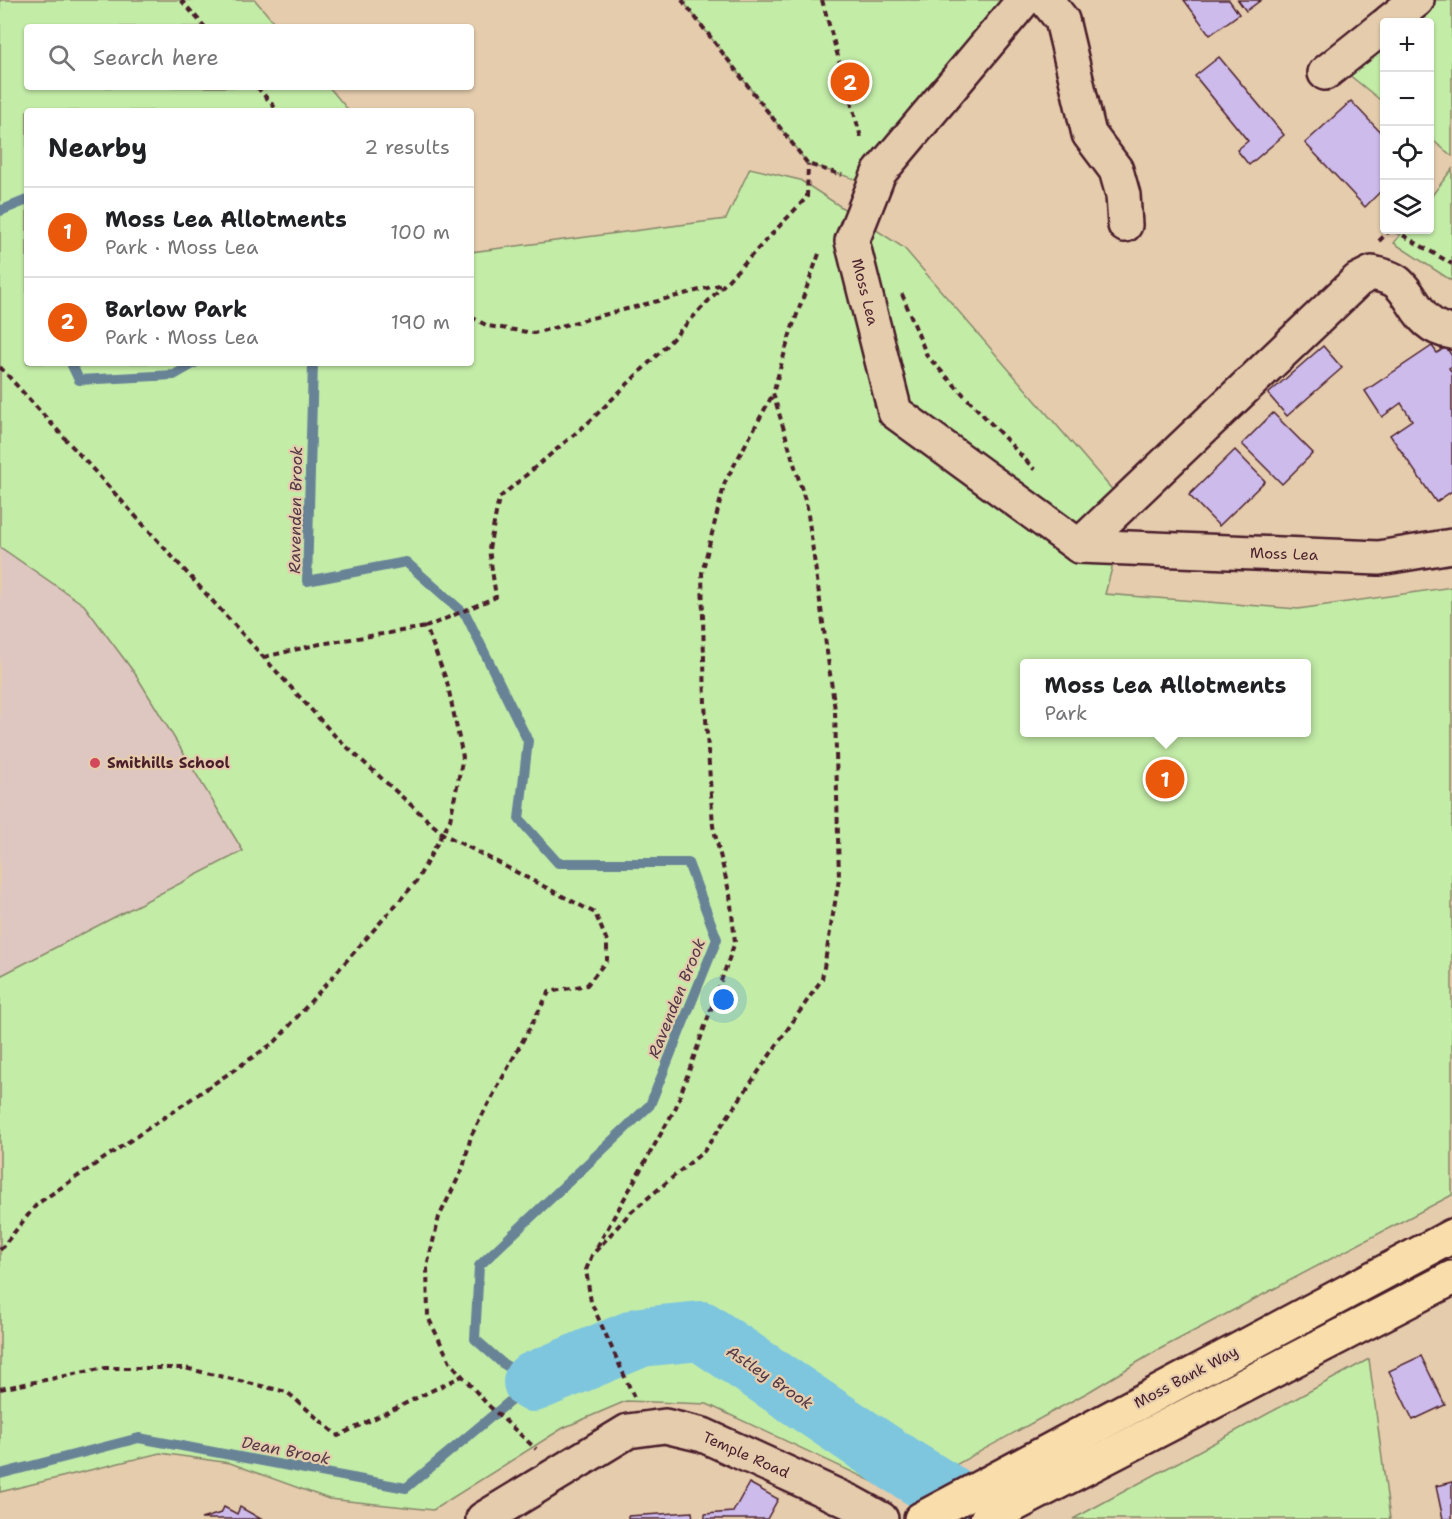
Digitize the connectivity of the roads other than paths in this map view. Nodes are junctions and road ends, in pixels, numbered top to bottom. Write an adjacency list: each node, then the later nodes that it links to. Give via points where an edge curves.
1 (1024, 0): 9 (street, Moss Lea, via 879,173 852,241 895,412)
2 (1046, 0): 7 (street, via 1062,20 1089,134 1116,170)
3 (1418, 0): 4 (street)
4 (1394, 18)
5 (1380, 29): 6 (street)
6 (1325, 73)
7 (1125, 225)
8 (1452, 332): 9 (street, via 1431,324 1398,284 1372,273 1358,280)
9 (1078, 546): 10 (street, Moss Lea, via 1379,558)
10 (1452, 546)
11 (1452, 1236): 15 (highway, Moss Bank Way)
12 (1452, 1278): 16 (highway)
13 (483, 1519): 14 (street, Temple Road, via 628,1431 665,1426 703,1435)
14 (881, 1519)
15 (921, 1519)
16 (987, 1519)

